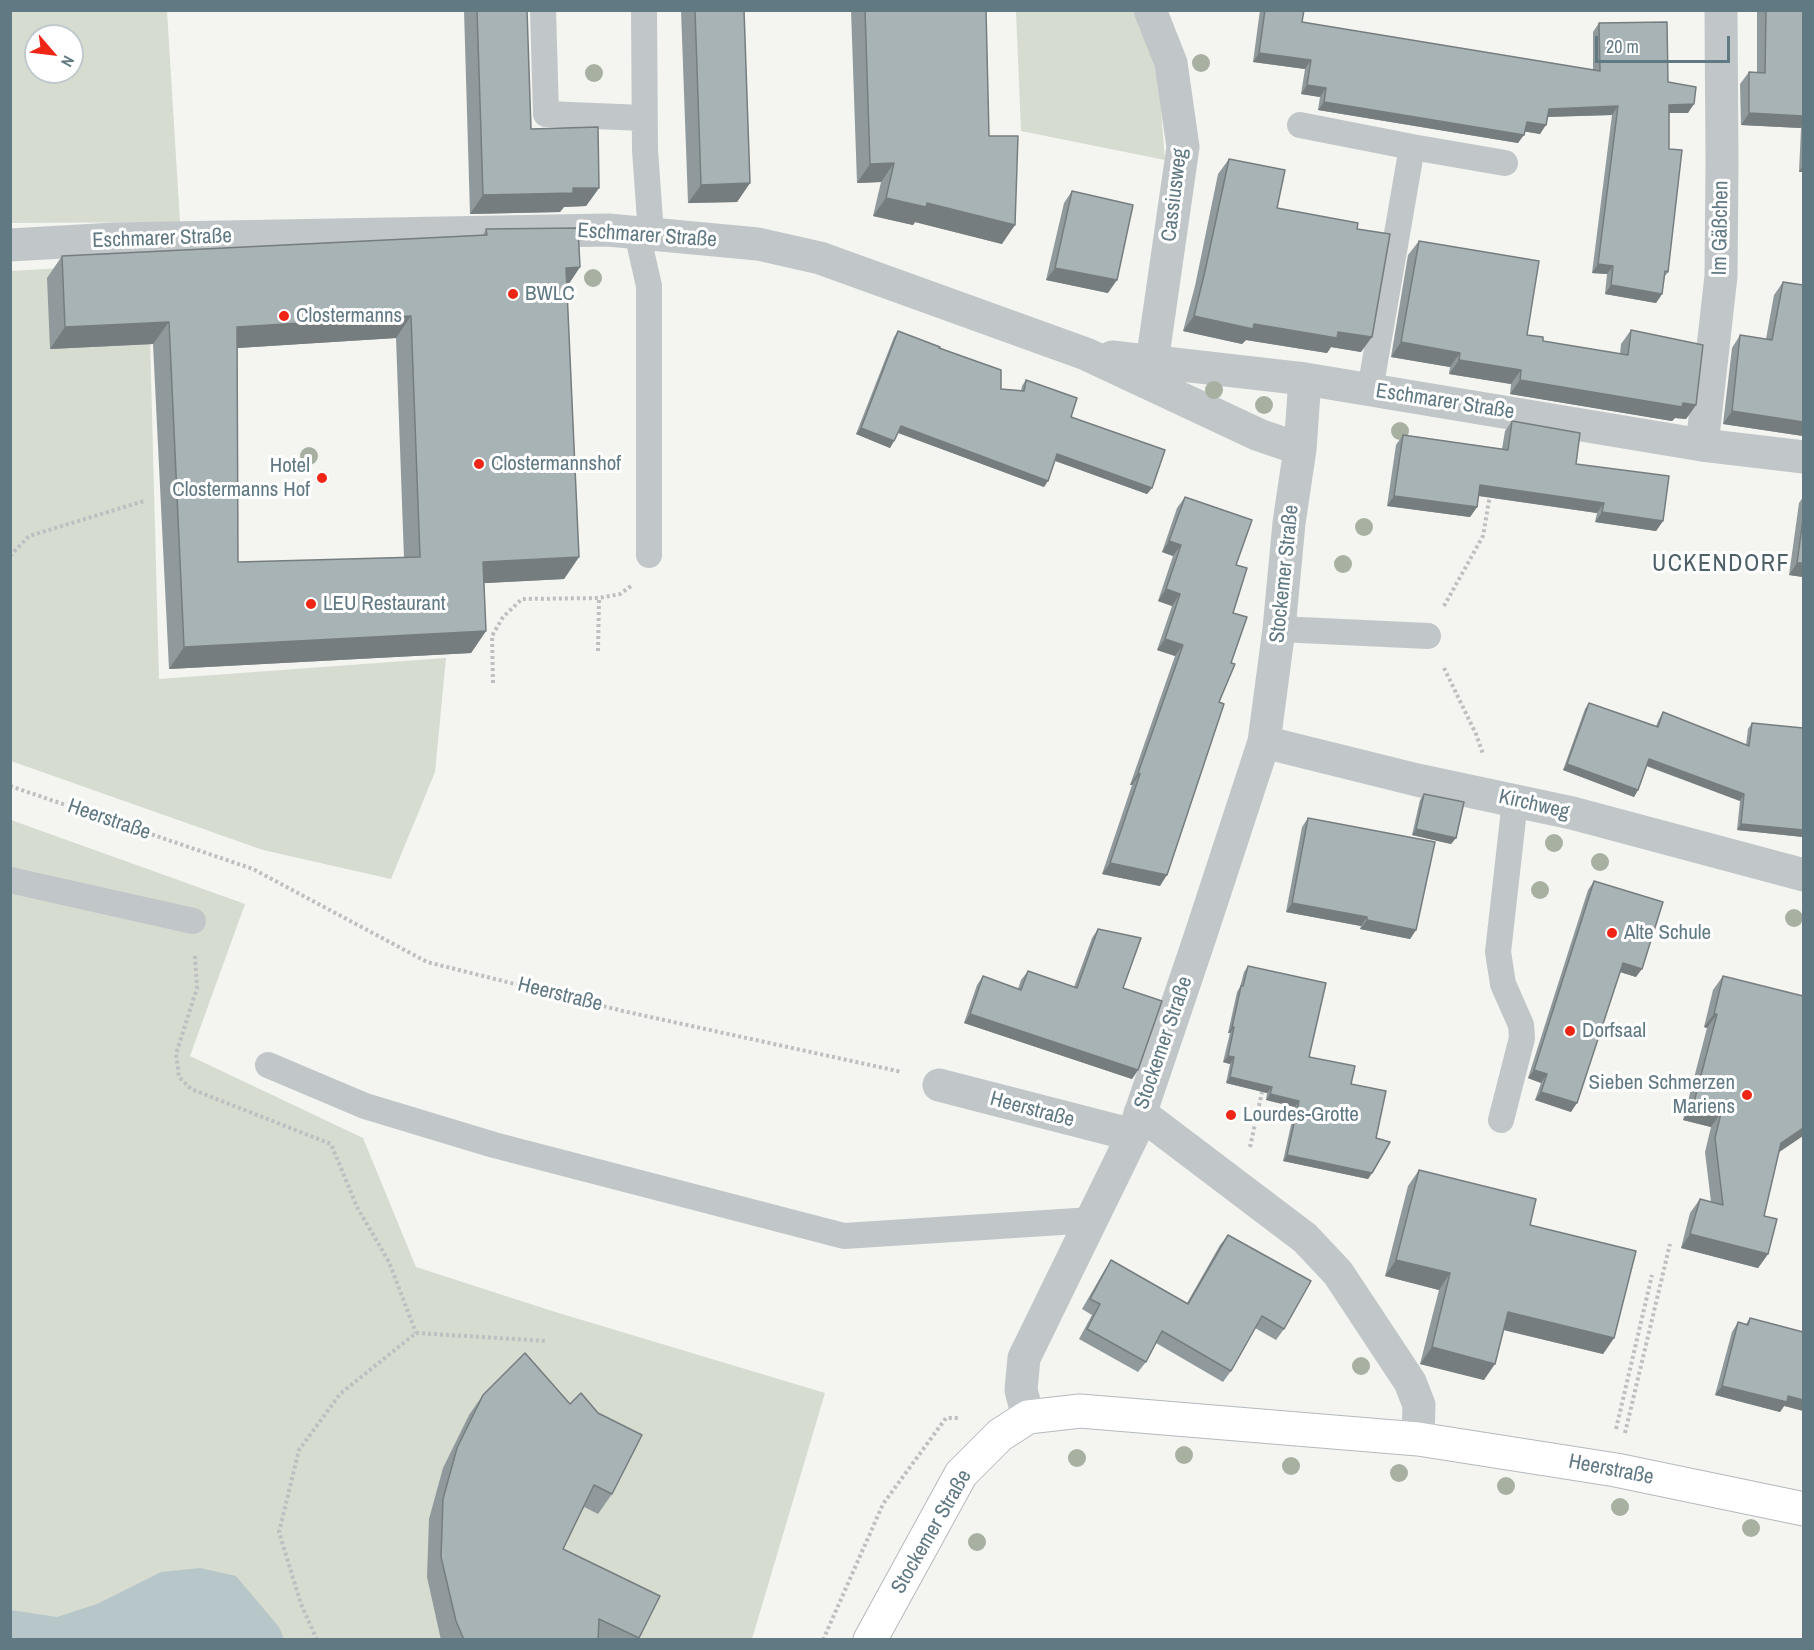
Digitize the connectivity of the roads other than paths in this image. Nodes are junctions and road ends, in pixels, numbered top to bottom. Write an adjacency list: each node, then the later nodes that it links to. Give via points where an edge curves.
1 (543, 10): 5 (lane, via 546,114)
2 (644, 10): 5 (lane)
3 (1150, 10): 11 (street, Cassiusweg, via 1171,63 1182,147)
4 (1721, 10): 14 (street, Im Gäßchen, via 1721,276)
5 (644, 118): 9 (lane)
6 (1300, 125): 7 (lane)
7 (1412, 147): 8 (lane); 13 (lane)
8 (1505, 163)
9 (644, 233): 10 (street, Eschmarer Straße, via 608,230 115,239); 11 (street, Eschmarer Straße, via 758,244 820,258 1086,354); 17 (lane, via 649,286)
10 (10, 245)
11 (1151, 372): 12 (street, Eschmarer Straße); 15 (street, Eschmarer Straße, via 1259,435)
12 (1305, 379): 13 (street, Eschmarer Straße); 15 (street, Stockemer Straße)
13 (1370, 390): 14 (street, Eschmarer Straße)
14 (1702, 445): 16 (street, Eschmarer Straße)
15 (1300, 449): 18 (street, Stockemer Straße)
16 (1803, 457)
17 (650, 555)
18 (1279, 629): 19 (lane); 20 (street, Stockemer Straße)
19 (1428, 636)
20 (1264, 742): 21 (street, Kirchweg); 28 (street, Stockemer Straße)
21 (1515, 801): 22 (street, Kirchweg); 27 (lane, via 1498,952 1503,984 1521,1025 1521,1038)
22 (1803, 875)
23 (10, 880): 24 (lane)
24 (193, 921)
25 (268, 1065): 29 (lane, via 365,1106 474,1139 844,1236)
26 (939, 1085): 28 (street, Heerstraße)
27 (1501, 1120)
28 (1136, 1124): 29 (street, Stockemer Straße); 31 (street, Heerstraße, via 1241,1189 1305,1238 1338,1273 1410,1382 1419,1405)
29 (1092, 1220): 30 (street, Stockemer Straße, via 1024,1358 1022,1390)
30 (1028, 1417): 31 (main road, Heerstraße, via 1080,1411); 33 (main road, Stockemer Straße, via 1000,1435 961,1474)
31 (1418, 1439): 32 (main road, Heerstraße, via 1545,1458)
32 (1803, 1509)
33 (870, 1640)

